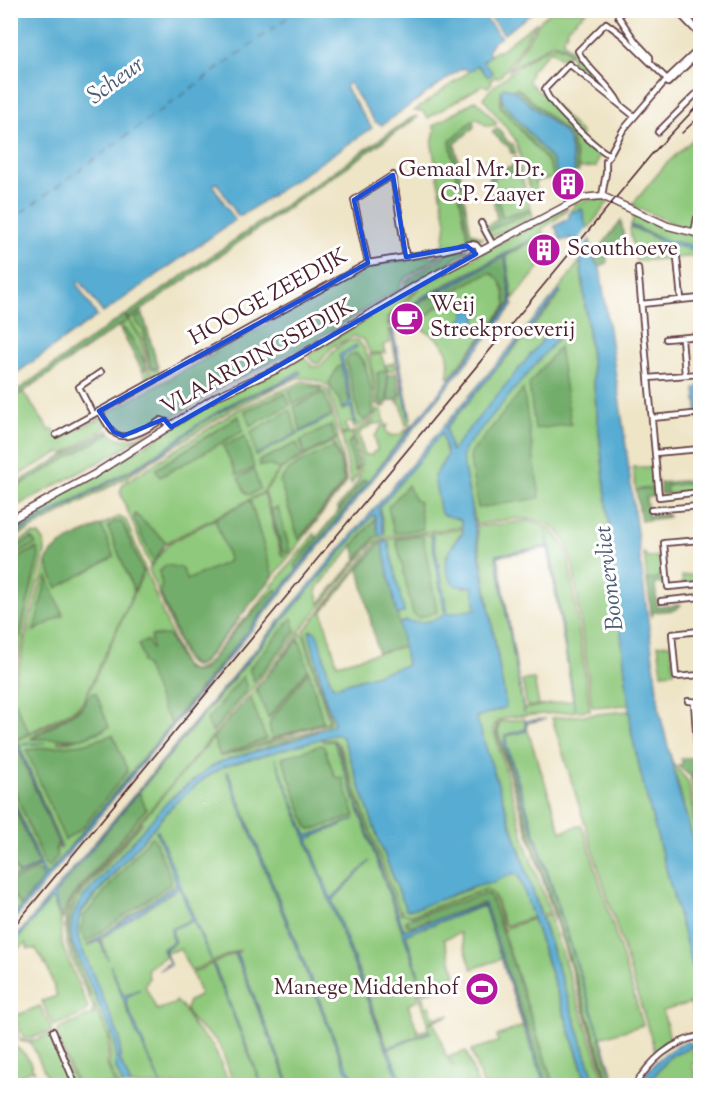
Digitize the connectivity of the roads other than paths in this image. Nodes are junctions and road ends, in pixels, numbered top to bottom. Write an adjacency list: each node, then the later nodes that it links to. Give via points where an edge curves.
1 (624, 10): 7 (street, via 618,16)
2 (676, 10): 4 (street)
3 (683, 10): 4 (street)
4 (699, 33)
5 (700, 48): 8 (street)
6 (700, 58): 8 (street, via 697,55)
7 (650, 62): 8 (street); 10 (street, via 606,23 578,51)
8 (668, 80): 11 (street)
9 (700, 90): 12 (street)
10 (619, 103): 11 (street); 13 (street, via 569,64 545,88 556,106)
11 (632, 118): 13 (street)
12 (658, 132)
13 (608, 154): 14 (street)
14 (602, 196): 17 (street, via 668,226); 18 (street, VLAARDINGSEDIJK, via 575,201)
15 (700, 216): 17 (street)
16 (481, 223): 18 (street)
17 (697, 233)
18 (492, 245): 19 (street, VLAARDINGSEDIJK)
19 (479, 253): 20 (street, HOOGE ZEEDIJK, via 467,246); 38 (street, VLAARDINGSEDIJK, via 420,283 278,369 217,396)
20 (406, 257): 22 (street, HOOGE ZEEDIJK); 22 (street, via 393,175 354,200)
21 (677, 258): 25 (street)
22 (368, 263): 34 (street, HOOGE ZEEDIJK)
23 (638, 268): 26 (street)
24 (700, 298): 25 (street)
25 (681, 299): 26 (street)
26 (641, 304): 33 (street)
27 (700, 336): 28 (street)
28 (682, 338): 29 (street); 32 (street)
29 (666, 339)
30 (101, 372): 35 (street, via 79,387)
31 (700, 374): 32 (street)
32 (685, 375): 33 (street)
33 (648, 378): 37 (street)
34 (99, 411): 35 (street, HOOGE ZEEDIJK); 38 (street, via 114,432 123,436 157,423)
35 (93, 414): 39 (street, HOOGE ZEEDIJK)
36 (693, 414): 37 (street)
37 (652, 418): 41 (street)
38 (168, 428): 45 (street, VLAARDINGSEDIJK)
39 (56, 435)
40 (700, 449): 41 (street)
41 (655, 453): 42 (street, via 659,497)
42 (700, 492)
43 (700, 506): 44 (street)
44 (651, 510)
45 (10, 520)
46 (700, 540): 47 (street, via 664,543 668,587)
47 (700, 584)
48 (700, 597): 49 (street)
49 (661, 601)
50 (700, 631): 51 (street, via 672,634 676,677)
51 (700, 675)
52 (700, 702): 53 (street, via 691,702)
53 (700, 744)
54 (53, 1031): 56 (street)
55 (700, 1036): 57 (street, via 663,1052)
56 (76, 1086)
57 (634, 1086)

